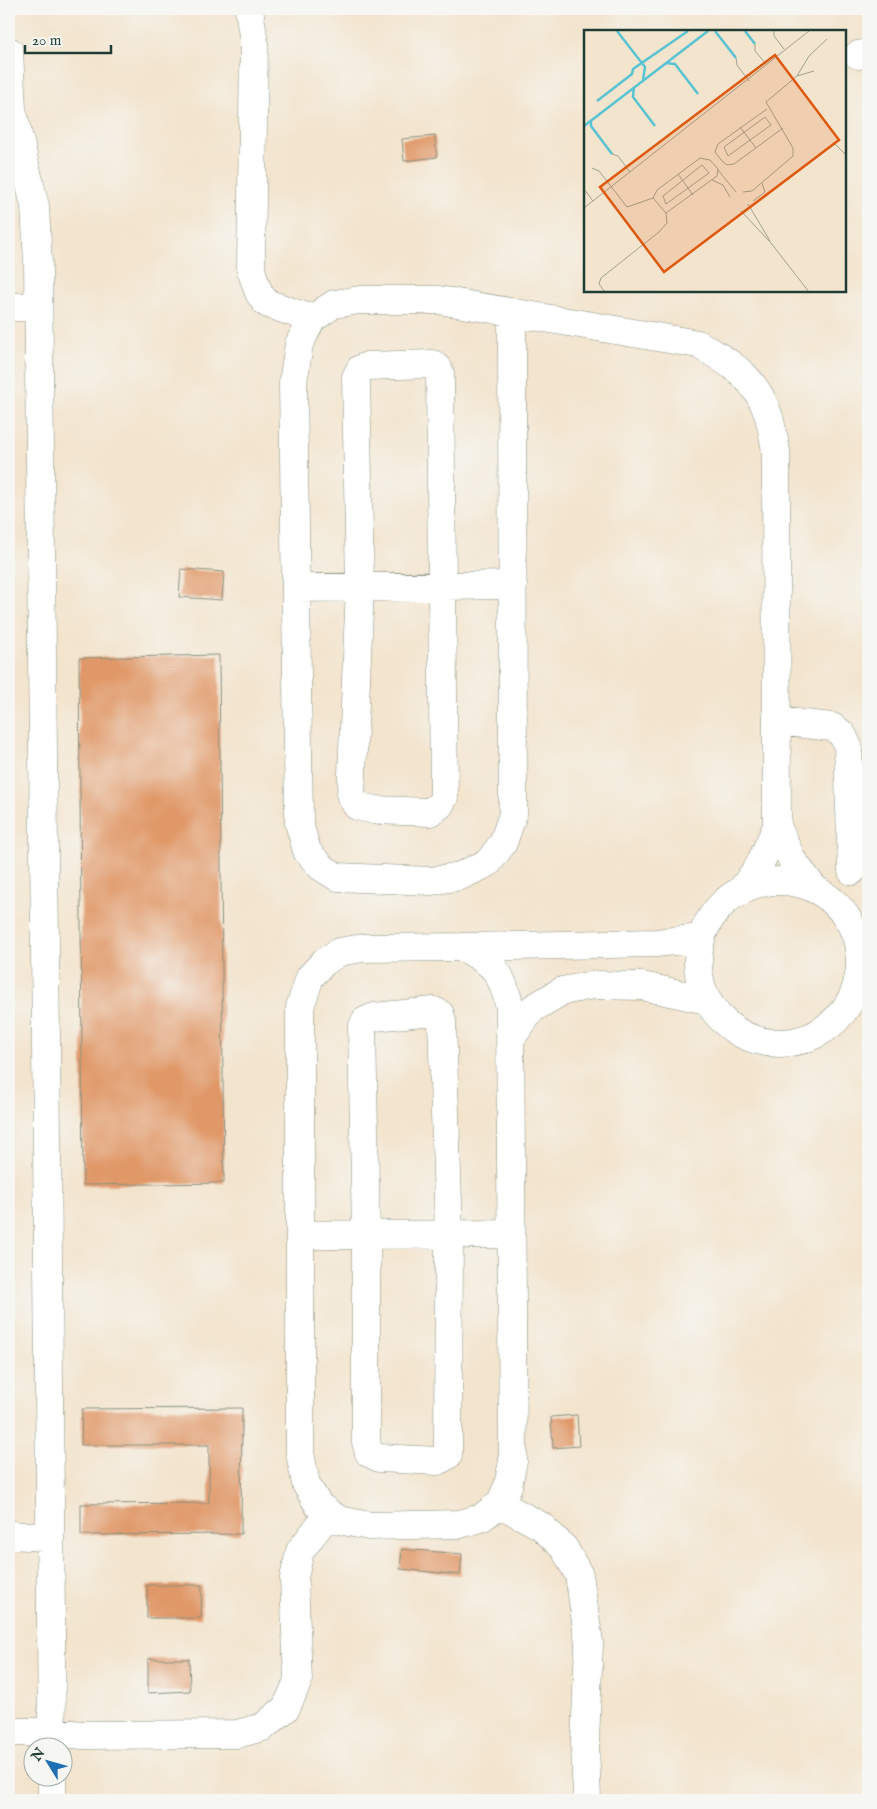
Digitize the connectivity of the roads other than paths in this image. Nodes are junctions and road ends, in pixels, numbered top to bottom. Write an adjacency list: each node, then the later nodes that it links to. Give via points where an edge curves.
1 (249, 9): 7 (street, via 254,43 252,270 259,293 266,303)
2 (9, 51): 3 (street)
3 (10, 109): 5 (street, via 35,206)
4 (9, 307): 5 (street)
5 (38, 307): 30 (street)
6 (512, 313): 7 (street, via 439,300 360,300 334,304); 8 (street); 12 (street, via 698,344 731,363 754,385 769,416 776,451)
7 (312, 319): 11 (street, via 299,344 293,383)
8 (513, 584): 9 (street); 11 (street, via 513,814 502,843 488,863 460,876 432,881 337,877 320,867 307,851 299,823)
9 (443, 586): 10 (street); 10 (street, via 440,373 433,364 367,366 360,369 356,377); 10 (street, via 444,797 440,805 430,812 374,810 357,806 351,797)
10 (360, 587): 11 (street)
11 (296, 588)
12 (777, 721): 13 (street); 14 (street, via 832,727 842,734 848,746)
13 (777, 826): 15 (street, via 792,860); 16 (street, via 759,866)
14 (852, 871)
15 (813, 887): 16 (street, via 786,881 759,883); 17 (street)
16 (740, 892): 18 (street, via 714,914)
17 (858, 922): 20 (street, via 852,924 860,950)
18 (701, 938): 19 (street, via 656,943); 21 (street, via 698,965)
19 (462, 947): 22 (street, via 496,969 510,1008); 25 (street, via 363,948 339,952 310,977 300,1007)
20 (859, 999): 21 (street, via 834,1022 812,1036 788,1043 761,1042 737,1032 716,1015)
21 (707, 1000): 22 (street, via 642,986 593,985 577,988 562,991 532,1009)
22 (511, 1038): 24 (street)
23 (449, 1234): 24 (street); 26 (street); 26 (street, via 442,1021 440,1014 434,1012 374,1017 365,1021 362,1029); 26 (street, via 449,1442 448,1455 438,1461 379,1458 369,1453 366,1442)
24 (511, 1234): 27 (street, via 513,1461)
25 (300, 1235): 26 (street); 28 (street, via 300,1453 306,1484 319,1506)
26 (366, 1235)
27 (500, 1504): 28 (street, via 481,1518 460,1524 369,1526 339,1520); 37 (street, via 541,1526 564,1548 579,1575 589,1642 585,1743)
28 (329, 1513): 34 (street, via 300,1551 294,1578 298,1682 286,1708 263,1727 232,1734)
29 (9, 1535): 30 (street)
30 (50, 1537): 33 (street)
31 (9, 1732): 32 (street)
32 (34, 1736)
33 (52, 1736)
34 (72, 1736)
35 (52, 1786): 36 (street)
36 (52, 1800)
37 (587, 1800)

